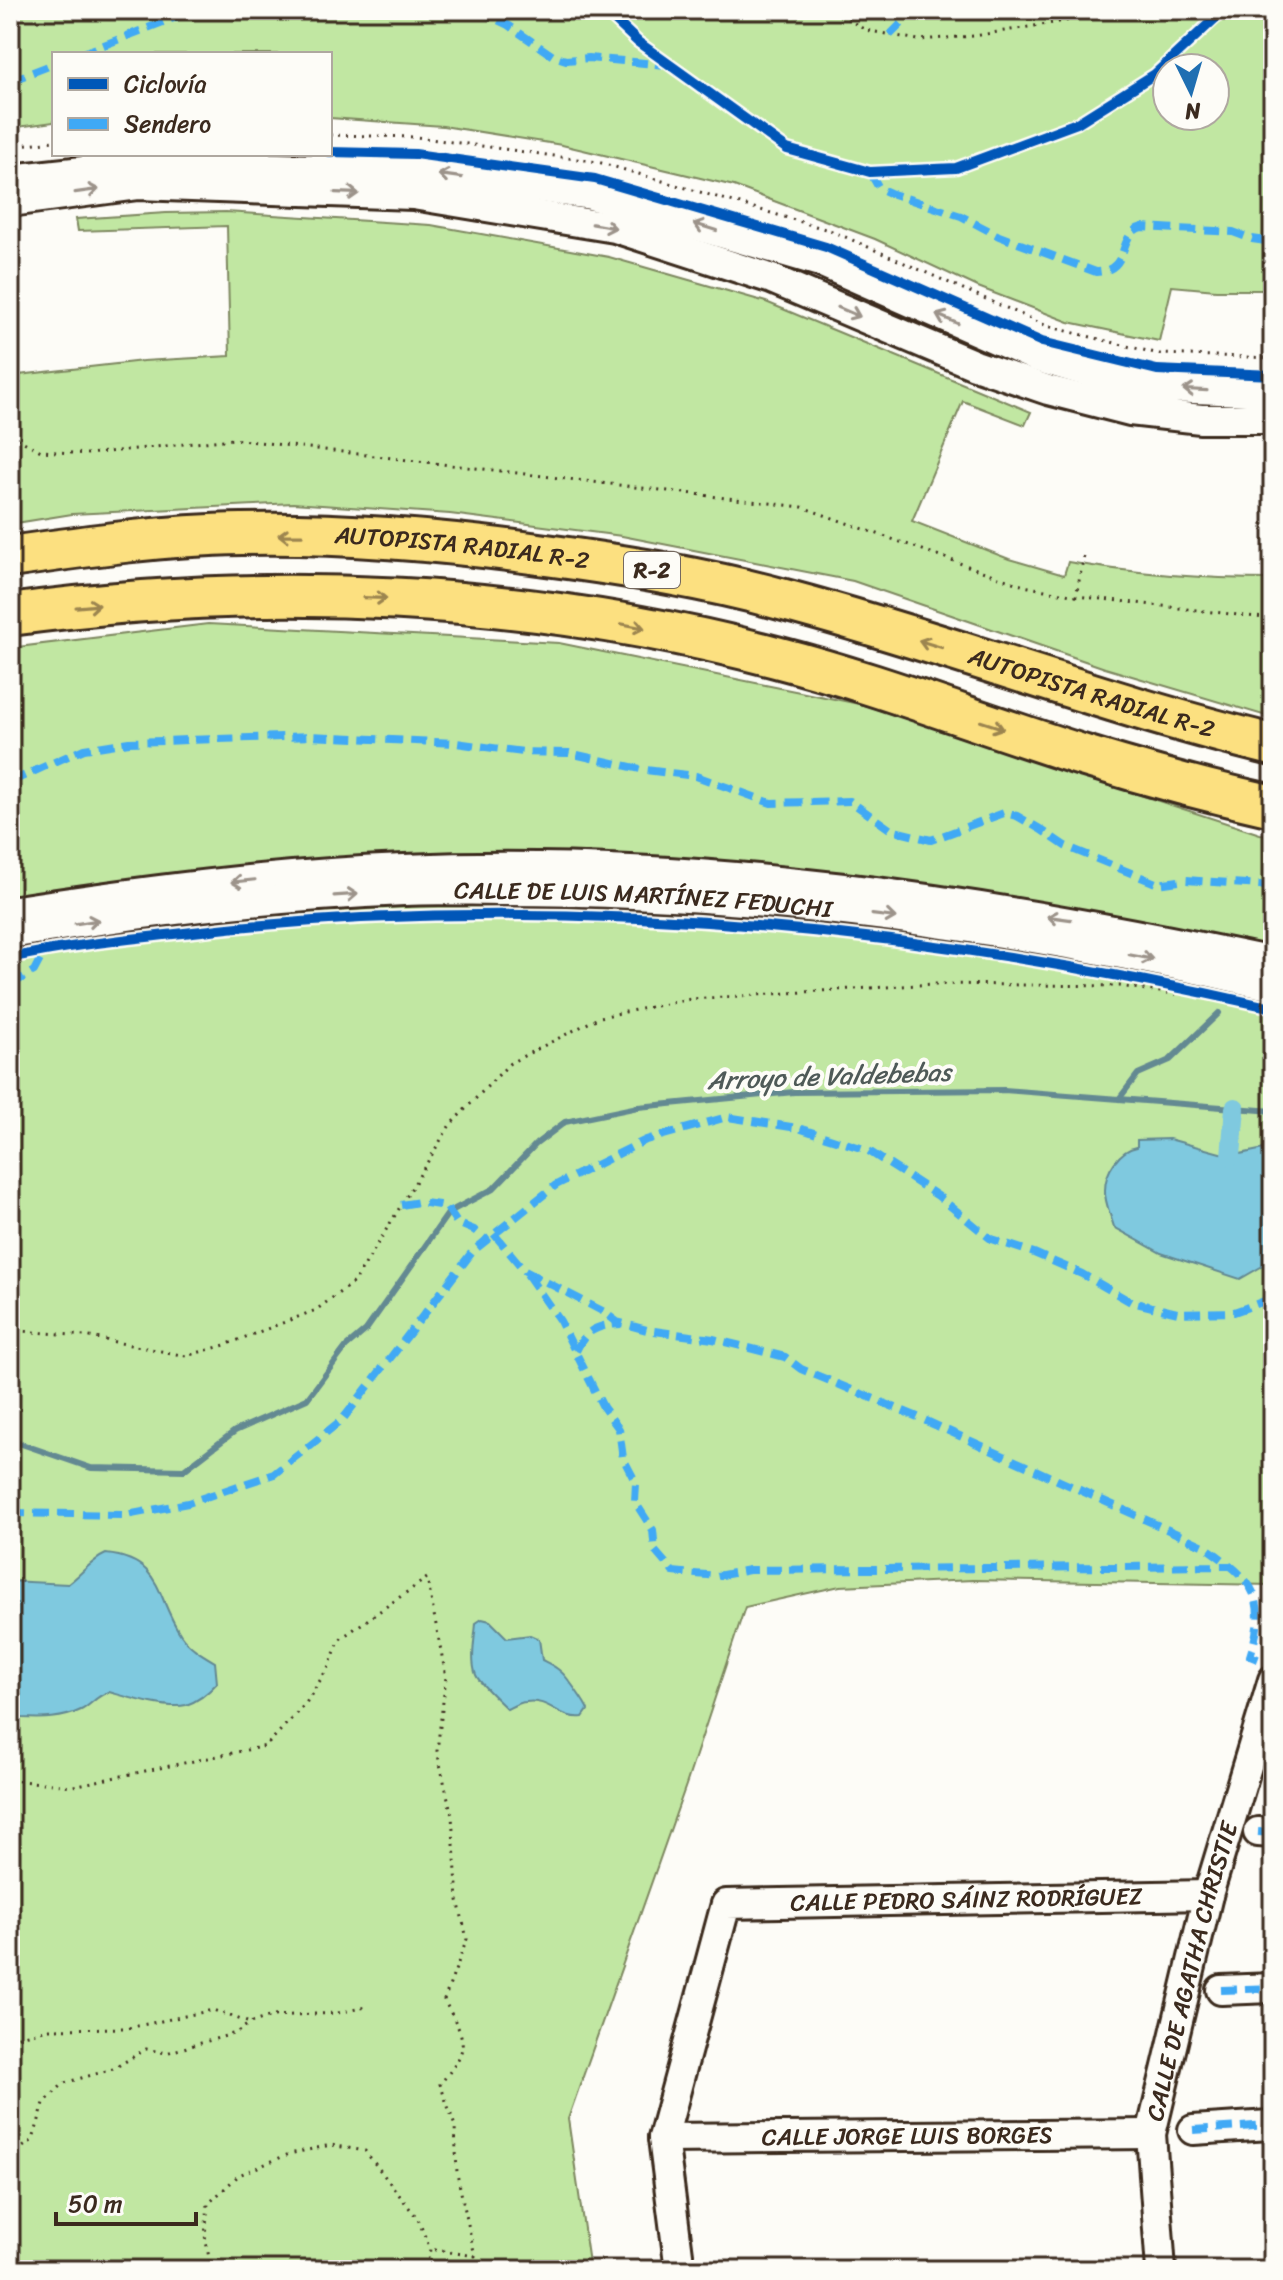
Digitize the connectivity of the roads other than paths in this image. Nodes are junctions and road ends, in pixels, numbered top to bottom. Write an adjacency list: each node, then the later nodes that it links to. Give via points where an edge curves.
1 (10, 179): 3 (street, one-way to 1, via 1124,383 1036,357 820,262 591,195 413,171 138,165)
2 (10, 202): 4 (street, one-way to 4, via 138,185 413,195 615,228 772,279 975,365 1048,390 1130,411 1201,419)
3 (1273, 392)
4 (1273, 419)
5 (10, 557): 7 (highway, AUTOPISTA RADIAL R-2 / R-2, one-way to 5, via 1189,725 788,600 641,567 397,538 241,534)
6 (10, 615): 8 (highway, R-2, one-way to 8, via 166,599 309,596 496,606 625,624 776,657 1086,756)
7 (1273, 745)
8 (1273, 806)
9 (10, 911): 11 (street, CALLE DE LUIS MARTÍNEZ FEDUCHI, one-way to 9, via 1031,914 809,884 555,868 406,868 184,887)
10 (10, 934): 12 (street, CALLE DE LUIS MARTÍNEZ FEDUCHI, one-way to 12, via 140,914 406,891 673,895 822,908 1070,942)
11 (1273, 962)
12 (1273, 986)
13 (1273, 1680): 14 (street, CALLE DE AGATHA CHRISTIE)
14 (1208, 1895): 19 (street, CALLE DE AGATHA CHRISTIE); 20 (street, CALLE PEDRO SÁINZ RODRÍGUEZ, via 726,1904)
15 (1273, 1988): 16 (street)
16 (1221, 1990)
17 (1273, 2128): 18 (street)
18 (1193, 2130)
19 (1151, 2134): 20 (street, CALLE JORGE LUIS BORGES); 22 (street, CALLE DE AGATHA CHRISTIE)
20 (663, 2138): 21 (street)
21 (680, 2270)
22 (1161, 2270)

